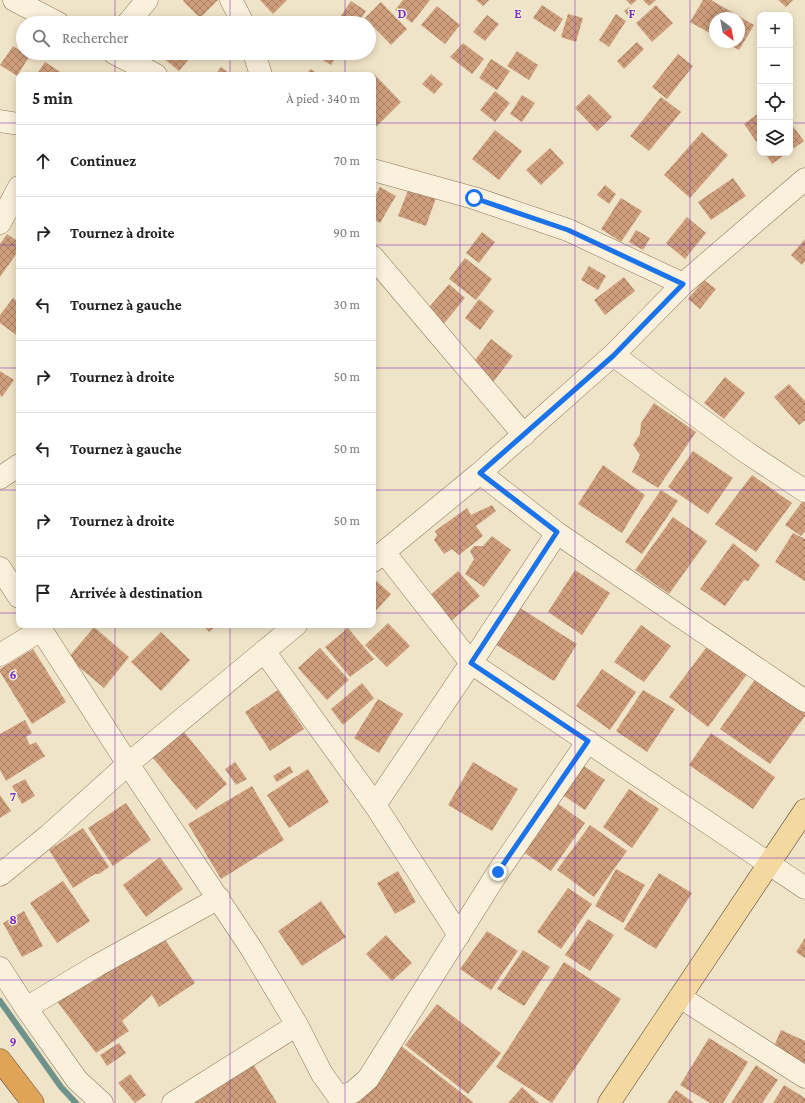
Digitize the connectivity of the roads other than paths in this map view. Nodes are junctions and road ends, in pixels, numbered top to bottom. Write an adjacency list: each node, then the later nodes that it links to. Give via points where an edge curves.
1 (14, 0): 4 (street)
2 (147, 0): 5 (street)
3 (231, 0): 6 (street)
4 (45, 16)
5 (134, 16)
6 (239, 16)
7 (127, 60): 9 (street)
8 (256, 60): 10 (street)
9 (150, 72)
10 (260, 72)
11 (0, 121): 12 (street)
12 (16, 124)
13 (376, 171): 18 (street, via 474,198 568,230)
14 (805, 179): 18 (street)
15 (16, 193): 16 (street)
16 (0, 223)
17 (376, 261): 20 (street)
18 (683, 284): 19 (street)
19 (613, 356): 20 (street); 24 (street, via 746,452)
20 (524, 435): 22 (street)
21 (16, 467): 23 (street)
22 (480, 473): 25 (street); 26 (street)
23 (0, 478)
24 (805, 490)
25 (557, 532): 34 (street); 35 (street)
26 (378, 556): 34 (street)
27 (0, 568): 28 (street)
28 (16, 592)
29 (38, 628): 33 (street)
30 (40, 628): 37 (street)
31 (292, 628): 32 (street)
32 (264, 651): 37 (street); 38 (street)
33 (0, 656)
34 (471, 663): 36 (street); 38 (street)
35 (805, 701)
36 (588, 741): 40 (street); 44 (street, via 498,872)
37 (128, 764): 41 (street); 43 (street)
38 (376, 805): 44 (street)
39 (805, 810): 40 (main road)
40 (770, 863): 42 (street); 46 (main road)
41 (0, 875)
42 (805, 888)
43 (218, 898): 47 (street); 48 (street)
44 (459, 935): 51 (street, via 368,1079)
45 (0, 968): 47 (street)
46 (680, 997): 50 (street); 55 (main road)
47 (26, 1008): 53 (street, via 78,1080)
48 (297, 1024): 51 (street, via 322,1074); 54 (street)
49 (0, 1060): 52 (highway)
50 (805, 1077)
51 (341, 1100)
52 (33, 1103)
53 (102, 1103)
54 (173, 1103)
55 (609, 1103)

